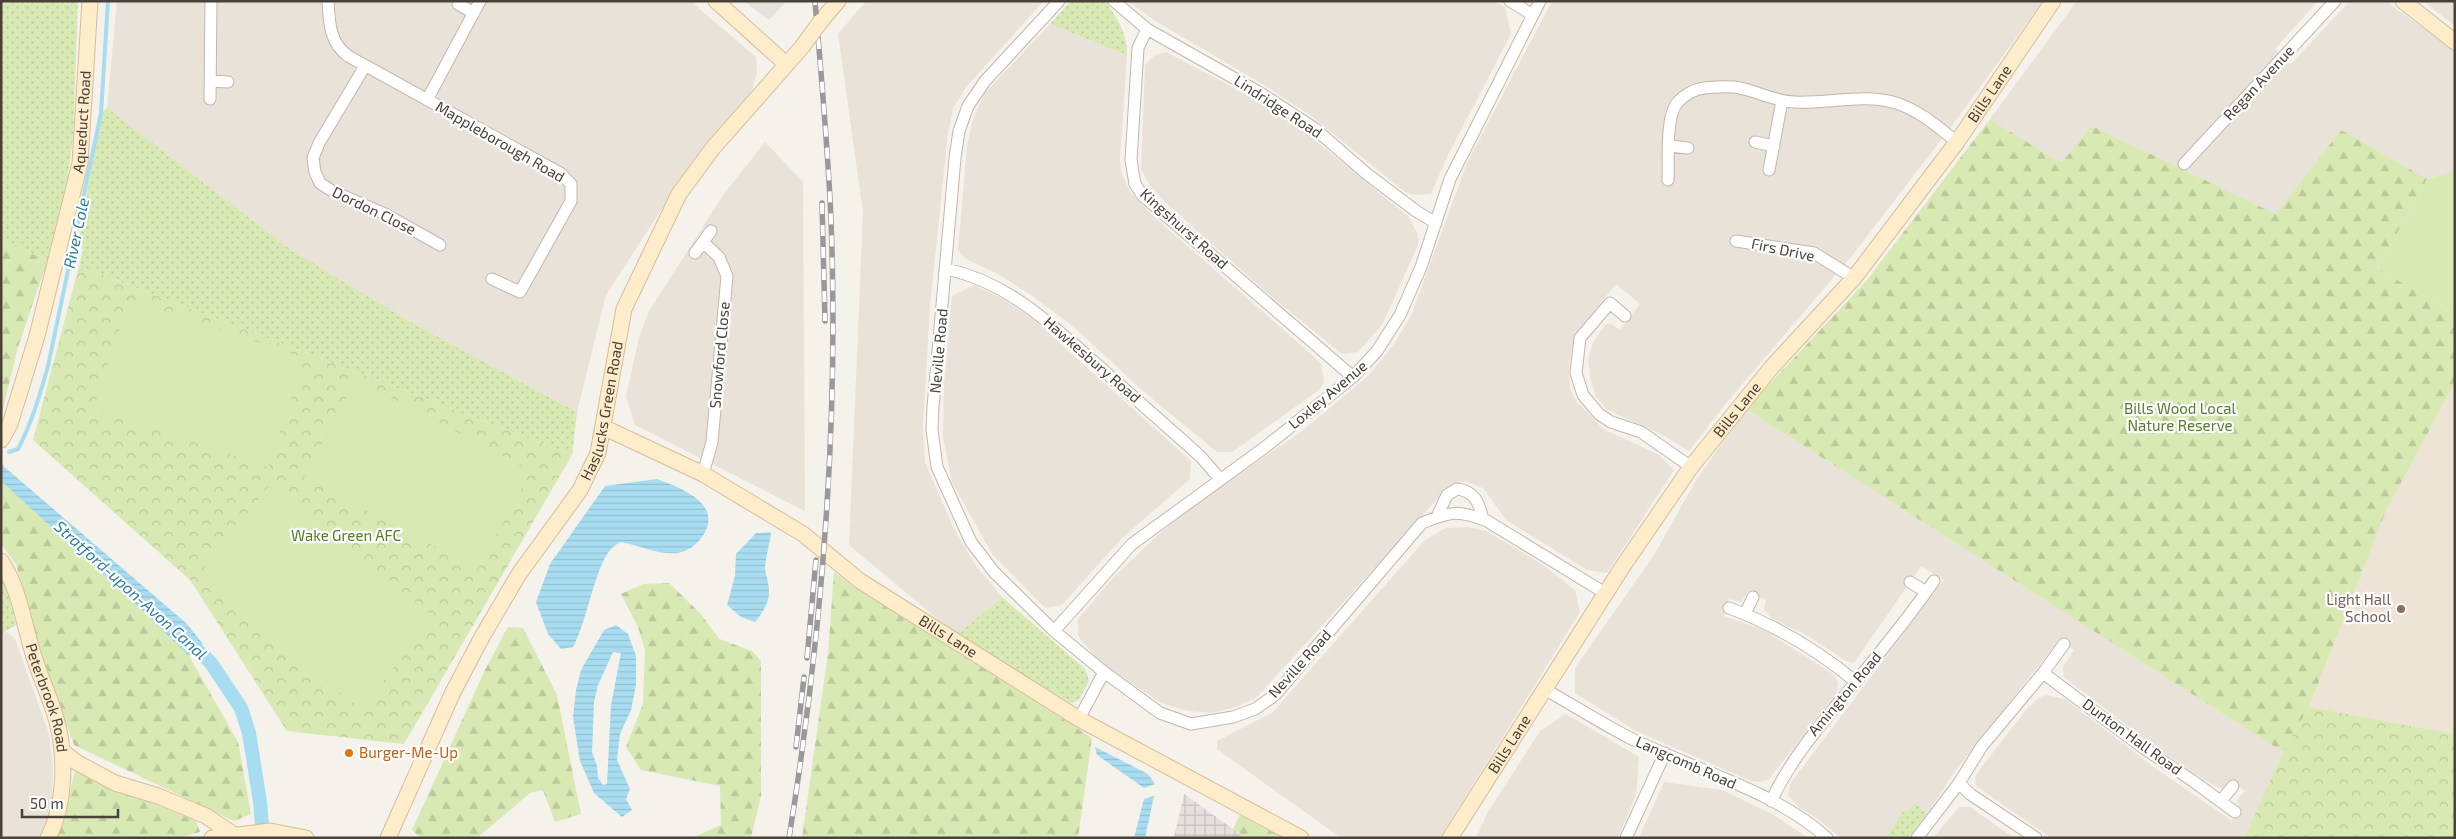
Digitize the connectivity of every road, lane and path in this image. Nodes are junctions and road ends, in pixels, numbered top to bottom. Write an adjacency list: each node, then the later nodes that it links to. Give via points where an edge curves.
1 (90, 1): 46 (street, Aqueduct Road, via 80,163 37,336 10,424)
2 (211, 1): 21 (street)
3 (328, 1): 20 (street, Mappleborough Road, via 335,43 341,51)
4 (480, 1): 15 (street, Mappleborough Road)
5 (716, 1): 19 (street)
6 (838, 1): 19 (street, Haslucks Green Road, bridge)
7 (1059, 1): 40 (street, Neville Road, via 985,81 968,106 959,131 955,158)
8 (1114, 1): 17 (street, Lindridge Road)
9 (1510, 1): 16 (street)
10 (1540, 1): 16 (street, Loxley Avenue)
11 (2053, 1): 27 (street, Bills Lane)
12 (2335, 1): 31 (street, Regan Avenue)
13 (2403, 1): 18 (street)
14 (458, 4): 15 (street)
15 (474, 13): 24 (street, Mappleborough Road)
16 (1533, 14): 34 (street, Loxley Avenue, via 1450,178)
17 (1147, 29): 34 (street, Lindridge Road, via 1262,94 1314,128 1367,174); 44 (street, Kingshurst Road, via 1138,48 1132,160 1135,184 1142,195)
18 (2455, 42)
19 (786, 64): 45 (street, Haslucks Green Road, via 712,148 678,194 624,309)
20 (365, 66): 24 (street, Mappleborough Road); 38 (street, Dordon Close, via 319,143 313,158 315,172 320,183 332,192 385,214)
21 (211, 81): 22 (street); 23 (street)
22 (228, 82)
23 (210, 99)
24 (427, 100): 42 (street, Mappleborough Road, via 560,173 571,184 571,201 520,292)
25 (1782, 101): 27 (street, via 1816,103 1859,97 1895,102 1917,112); 28 (street, via 1735,87 1701,88 1686,94 1676,104 1670,121); 29 (street)
26 (1755, 142): 29 (street)
27 (1957, 142): 41 (street, Bills Lane)
28 (1669, 146): 30 (street); 33 (street)
29 (1774, 146): 32 (street)
30 (1688, 148)
31 (2184, 164)
32 (1769, 170)
33 (1668, 180)
34 (1436, 223): 44 (street, Loxley Avenue, via 1400,315 1378,351)
35 (711, 231): 37 (street)
36 (1736, 241): 41 (street, Firs Drive, via 1814,253)
37 (704, 243): 39 (street); 48 (street, Snowford Close, via 719,257 727,276 712,442)
38 (440, 245)
39 (695, 253)
40 (946, 269): 49 (street, Hawkesbury Road, via 971,274 1007,292 1050,322 1201,457); 60 (street, Neville Road, via 932,430 937,467 972,542 994,572)
41 (1854, 278): 47 (street, Bills Lane, via 1771,368)
42 (492, 279)
43 (1625, 316): 47 (street, via 1610,303 1580,338 1576,373 1583,396 1611,422 1641,432)
44 (1353, 377): 49 (street, Loxley Avenue, via 1264,448)
45 (602, 427): 48 (street, Bills Lane); 78 (street, Haslucks Green Road, via 598,453 580,490 519,574 453,692)
46 (1, 440)
47 (1691, 467): 56 (street, Bills Lane)
48 (703, 474): 66 (street, Bills Lane, via 803,534 860,581)
49 (1220, 478): 60 (street, Loxley Avenue, via 1132,544)
50 (1437, 517): 51 (street, Neville Road, via 1466,513); 51 (street, via 1447,495 1457,490 1474,496); 62 (street, Neville Road, via 1422,523 1275,695 1255,709 1233,717 1191,724 1160,713)
51 (1483, 519): 56 (street, Neville Road)
52 (1, 561): 67 (street, Peterbrook Road, via 11,576 37,669 58,725)
53 (1934, 581): 55 (street, Amington Road)
54 (1910, 582): 55 (street)
55 (1926, 592): 64 (street, Amington Road)
56 (1605, 593): 65 (street, Bills Lane)
57 (1753, 597): 59 (street)
58 (1730, 608): 59 (street)
59 (1745, 614): 64 (street, via 1782,631 1834,663)
60 (1054, 631): 62 (street, Neville Road)
61 (2064, 644): 63 (street)
62 (1104, 672): 66 (street)
63 (2043, 673): 69 (street, via 1982,746); 72 (street, Dunton Hall Road)
64 (1856, 682): 71 (street, Amington Road, via 1806,740)
65 (1544, 689): 68 (street, Langcomb Road); 80 (street, Bills Lane)
66 (1078, 719): 79 (street, Bills Lane)
67 (62, 752): 74 (street, via 115,782 206,816); 75 (street, Peterbrook Road, via 62,790 54,827)
68 (1665, 754): 71 (street, Langcomb Road); 81 (street)
69 (1959, 783): 83 (street); 84 (street, via 1970,794)
70 (2233, 786): 72 (street)
71 (1771, 801): 82 (street, Langcomb Road)
72 (2221, 801): 73 (street, Dunton Hall Road)
73 (2235, 812)
74 (233, 834): 76 (street); 77 (street, via 262,832)
75 (48, 838)
76 (212, 838)
77 (306, 838)
78 (388, 838)
79 (1300, 838)
80 (1450, 838)
81 (1626, 838)
82 (1827, 838)
83 (1917, 838)
84 (2036, 838)

